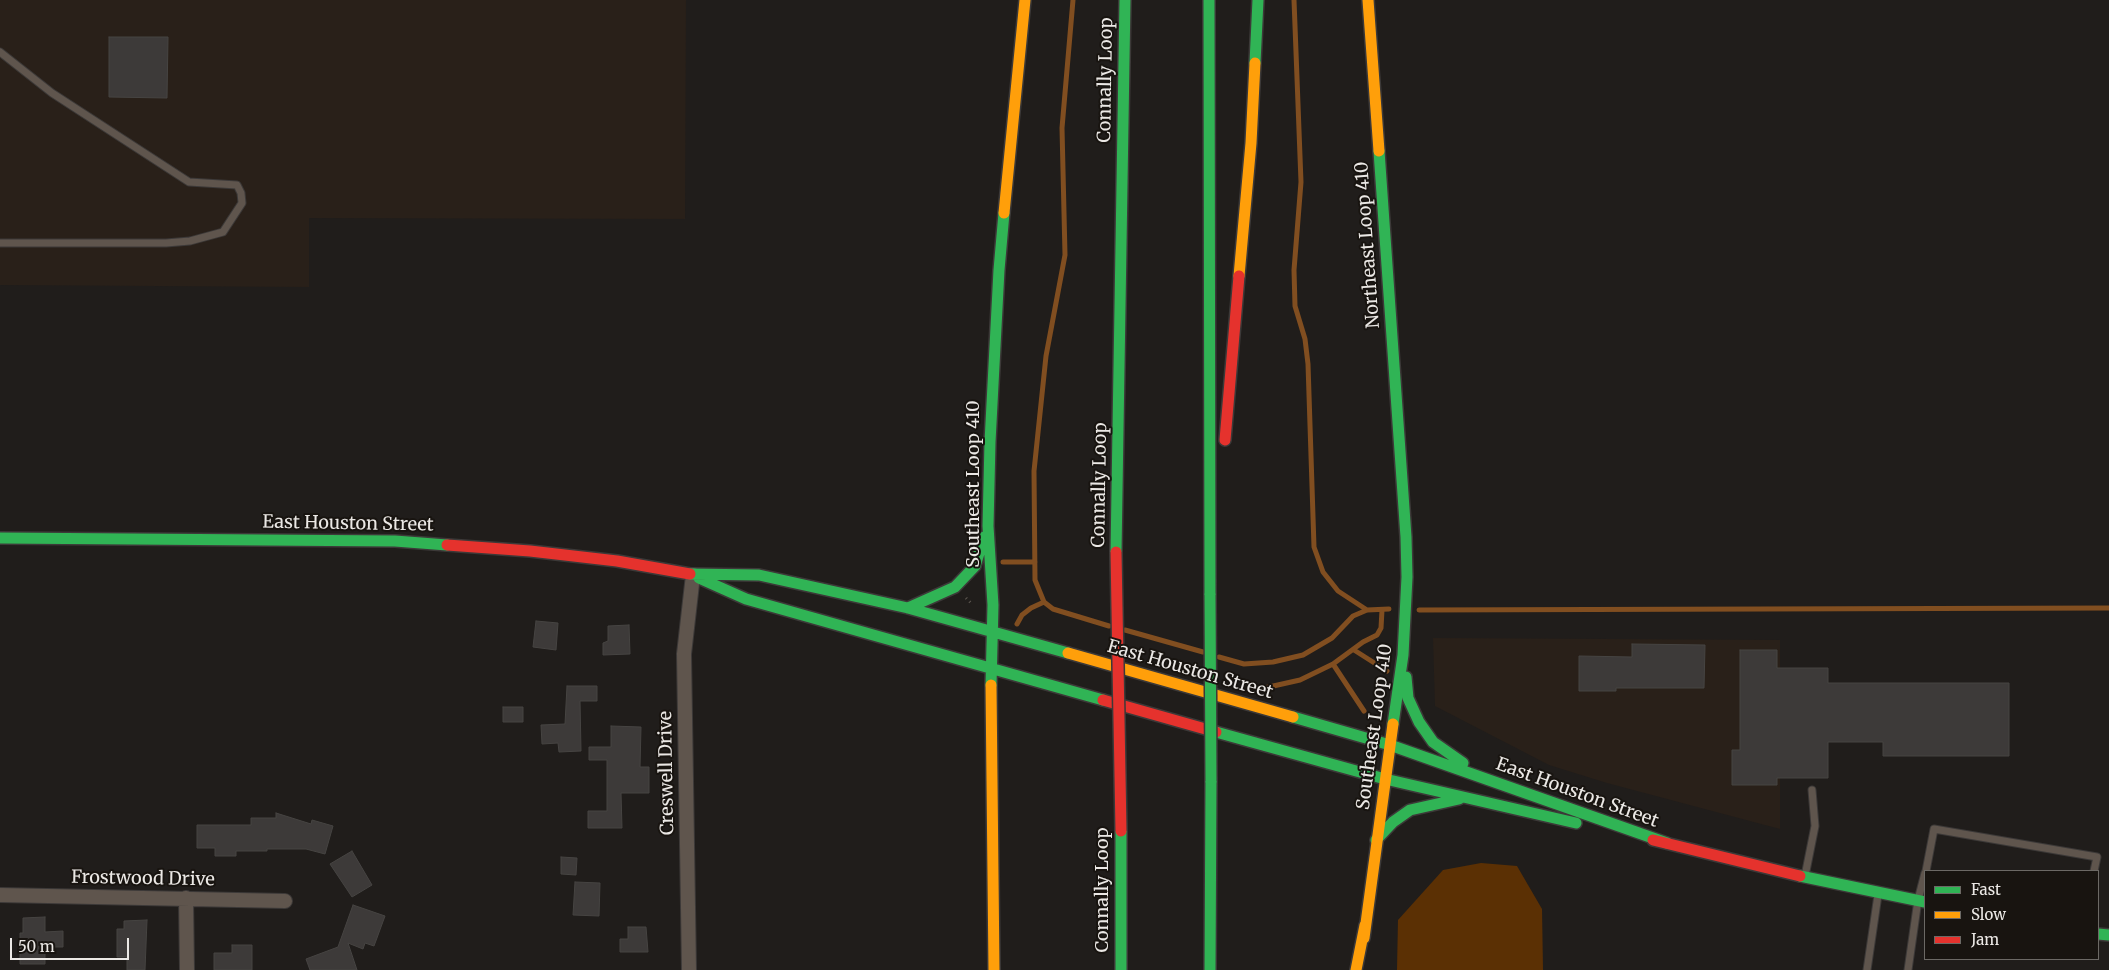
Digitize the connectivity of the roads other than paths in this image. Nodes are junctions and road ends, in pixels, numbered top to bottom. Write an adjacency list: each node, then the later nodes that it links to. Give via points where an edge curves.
1 (1025, 0): 10 (main road, Southeast Loop 410, via 999,270)
2 (1125, 0): 37 (main road, Connally Loop, bridge, via 1116,552)
3 (1209, 0): 8 (main road)
4 (1258, 0): 8 (main road, via 1251,143 1222,456)
5 (1368, 0): 9 (main road, Northeast Loop 410)
6 (0, 52): 7 (lane, via 52,93 189,182 237,185 242,203 223,232 190,242)
7 (0, 243)
8 (1210, 480): 38 (main road, bridge)
9 (1402, 488): 15 (main road, Southeast Loop 410, via 1407,577)
10 (988, 526): 13 (main road, via 975,566 955,587); 14 (main road, Southeast Loop 410)
11 (0, 538): 12 (main road, East Houston Street, via 395,541 530,551 617,561)
12 (693, 575): 13 (main road, East Houston Street, via 759,575); 16 (main road, East Houston Street, via 746,599); 35 (street, Creswell Drive, via 684,654)
13 (908, 608): 14 (main road, East Houston Street)
14 (992, 633): 16 (main road, Southeast Loop 410); 17 (main road, East Houston Street)
15 (1403, 655): 17 (main road, Southeast Loop 410); 18 (main road, via 1408,698 1419,722 1433,742)
16 (991, 667): 19 (main road, East Houston Street); 36 (main road, Southeast Loop 410)
17 (1390, 745): 18 (main road, East Houston Street); 19 (main road, Southeast Loop 410)
18 (1482, 778): 23 (main road, East Houston Street)
19 (1385, 779): 21 (main road, East Houston Street); 22 (main road, Southeast Loop 410)
20 (1812, 790): 26 (lane, via 1815,826)
21 (1466, 798): 22 (main road, via 1410,810); 23 (main road, East Houston Street)
22 (1376, 840): 33 (main road, Southeast Loop 410)
23 (1667, 843): 26 (main road, East Houston Street)
24 (1925, 870): 25 (lane, via 1934,829 2096,857)
25 (2094, 870)
26 (1805, 877): 28 (main road, East Houston Street)
27 (1924, 882): 32 (lane)
28 (1879, 892): 32 (main road, East Houston Street); 41 (lane)
29 (0, 894): 30 (street, Frostwood Drive)
30 (186, 898): 31 (street, Frostwood Drive); 34 (street)
31 (285, 901)
32 (1922, 901): 42 (lane)
33 (1365, 925): 39 (main road); 40 (main road, Southeast Loop 410)
34 (187, 970)
35 (689, 970)
36 (994, 970)
37 (1121, 970)
38 (1210, 970)
39 (1356, 970)
40 (1363, 970)
41 (1867, 970)
42 (1908, 970)

